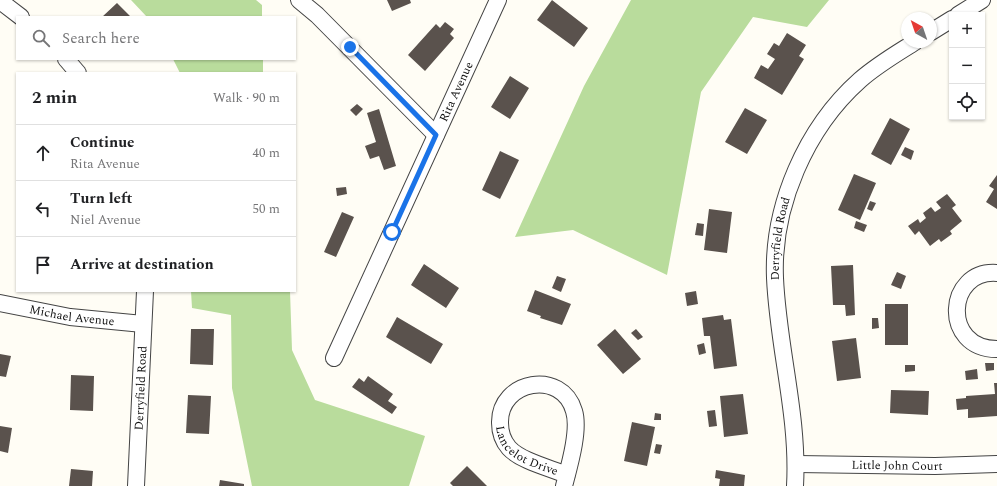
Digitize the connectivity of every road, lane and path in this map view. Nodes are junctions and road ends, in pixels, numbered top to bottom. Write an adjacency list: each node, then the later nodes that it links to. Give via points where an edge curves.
1 (299, 0): 12 (street, via 317,14)
2 (498, 0): 12 (street, Rita Avenue)
3 (982, 0): 5 (street)
4 (0, 1): 6 (street)
5 (963, 12)
6 (20, 16)
7 (949, 21): 8 (street)
8 (937, 28)
9 (905, 48): 19 (street, Derryfield Road, via 878,65 845,95 822,124 801,159 786,197 777,237 775,277)
10 (67, 60): 11 (street)
11 (77, 72)
12 (436, 135): 18 (street, Rita Avenue)
13 (997, 273): 17 (street, via 986,274 971,281 960,294 956,309 959,326 968,339 982,347)
14 (145, 292): 16 (street, Derryfield Road)
15 (0, 304): 16 (street, Michael Avenue, via 70,317)
16 (143, 324): 22 (street, Derryfield Road)
17 (997, 349)
18 (334, 358)
19 (797, 464): 20 (street, Little John Court); 23 (street, Derryfield Road)
20 (997, 464)
21 (566, 480): 21 (street, Lancelot Drive, via 576,427 571,403 560,391 546,384 521,387 508,397 501,411 500,427 505,441 509,448 522,457)
22 (136, 486)
23 (795, 486)

